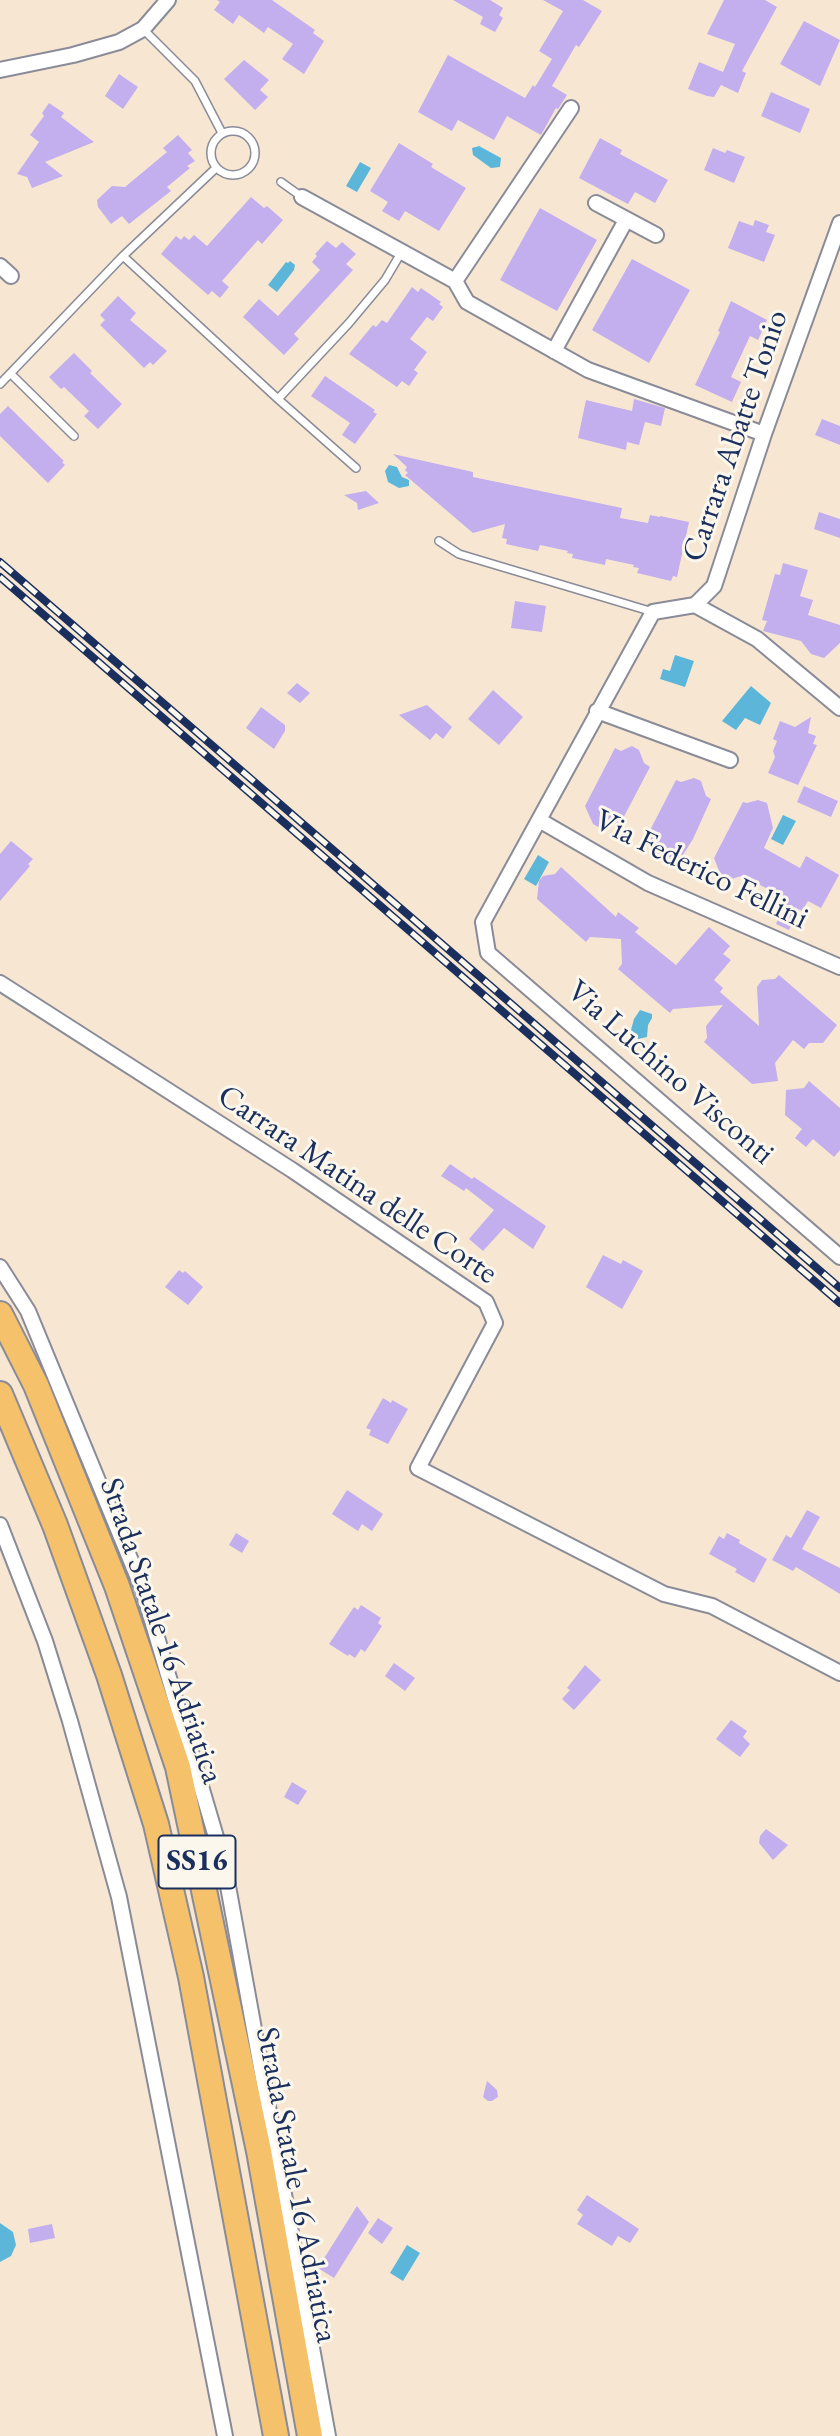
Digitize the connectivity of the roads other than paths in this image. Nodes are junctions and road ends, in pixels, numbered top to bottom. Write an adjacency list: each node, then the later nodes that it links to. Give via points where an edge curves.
1 (168, 0): 2 (street)
2 (143, 29): 3 (street, via 73,55); 5 (lane, via 195,81)
3 (0, 70)
4 (571, 108): 15 (street)
5 (222, 133): 6 (lane, via 210,149); 6 (lane, via 237,131 249,138 254,159 241,173 228,175)
6 (216, 168): 14 (lane)
7 (281, 182): 8 (lane)
8 (302, 197): 13 (street)
9 (596, 203): 10 (street)
10 (626, 220): 12 (street); 16 (street)
11 (840, 223): 20 (street, Carrara Abatte Tonio)
12 (656, 235)
13 (401, 253): 15 (street); 19 (lane, via 349,323)
14 (123, 256): 17 (lane); 19 (lane)
15 (455, 281): 16 (street, via 467,302)
16 (554, 351): 20 (street, via 588,370)
17 (11, 374): 18 (lane); 21 (lane)
18 (0, 384)
19 (278, 399): 22 (lane)
20 (764, 434): 24 (street, Carrara Abatte Tonio, via 714,586)
21 (74, 436)
22 (356, 468)
23 (439, 541): 25 (lane, via 459,554)
24 (695, 605): 25 (street, Carrara Abatte Tonio); 26 (street, via 757,639)
25 (653, 612): 27 (street)
26 (840, 708)
27 (597, 711): 28 (street); 29 (street)
28 (730, 760)
29 (539, 820): 30 (street, Via Federico Fellini, via 648,883); 32 (street, Via Luchino Visconti, via 483,922 488,953)
30 (840, 967)
31 (0, 983): 37 (street, Carrara Matina delle Corte, via 292,1170 486,1302 495,1323 418,1468 664,1594 712,1606)
32 (840, 1257)
33 (0, 1267): 41 (street, via 28,1311 143,1590 224,1864)
34 (0, 1314): 40 (highway, Strada Statale 16 Adriatica / SS16, via 36,1385 117,1586 178,1767 259,2151)
35 (0, 1394): 39 (highway, Strada Statale 16 Adriatica / SS16, via 60,1538 156,1824 191,1977)
36 (0, 1525): 38 (street, via 48,1652 119,1897)
37 (840, 1673)
38 (225, 2436)
39 (276, 2436)
40 (310, 2436)
41 (328, 2436)

